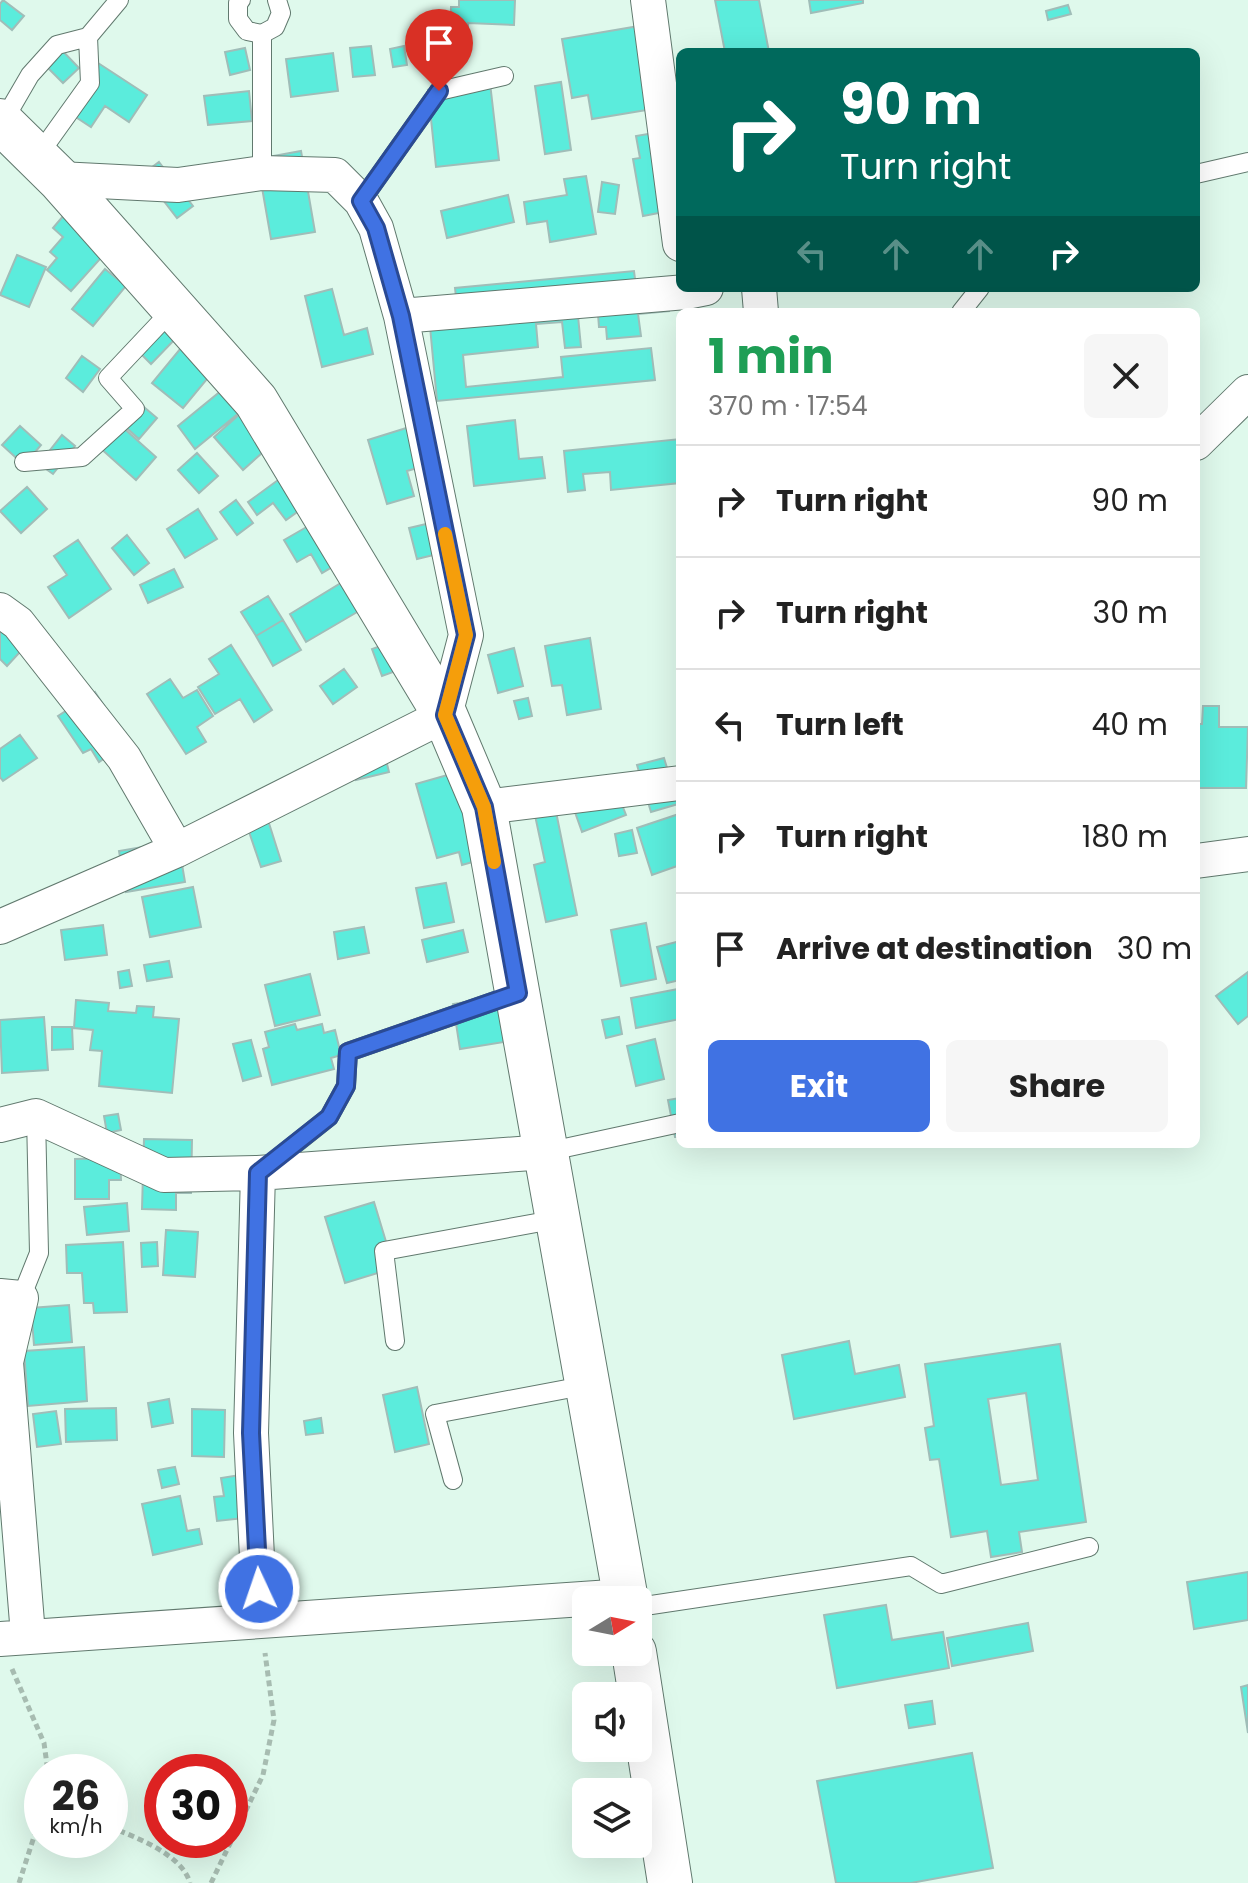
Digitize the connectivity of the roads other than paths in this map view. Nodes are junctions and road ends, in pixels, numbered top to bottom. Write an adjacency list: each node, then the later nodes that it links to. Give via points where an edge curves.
1 (119, 0): 6 (lane)
2 (241, 0): 5 (lane, via 238,19 247,31)
3 (277, 0): 5 (lane, via 281,13 275,27)
4 (648, 0): 13 (street)
5 (262, 34): 10 (lane)
6 (88, 37): 8 (lane, via 57,45 30,75); 8 (lane, via 90,83)
7 (504, 76): 12 (lane, via 439,91)
8 (16, 140): 10 (street, via 178,185); 16 (main road)
9 (1248, 162): 11 (lane)
10 (262, 173): 12 (street, via 335,175)
11 (1200, 173)
12 (361, 201): 18 (street, via 376,228)
13 (676, 214)
14 (676, 291): 18 (street)
15 (977, 292): 17 (lane)
16 (174, 308): 21 (lane, via 108,378 135,409 82,457); 23 (main road, via 256,401)
17 (964, 308)
18 (401, 316): 23 (street, via 466,635)
19 (1248, 392): 20 (street)
20 (1200, 439)
21 (24, 462)
22 (0, 610): 26 (street, via 18,623 124,758)
23 (445, 715): 25 (main road); 26 (street)
24 (676, 783): 25 (street)
25 (484, 807): 30 (main road)
26 (177, 850): 29 (street)
27 (1248, 854): 28 (street)
28 (1200, 860)
29 (0, 927)
30 (518, 993): 34 (main road); 35 (lane, via 348,1052 346,1086 329,1117)
31 (36, 1116): 33 (street); 35 (street, via 164,1175); 37 (lane, via 39,1253)
32 (676, 1124): 34 (lane)
33 (0, 1125)
34 (546, 1152): 35 (street); 36 (main road)
35 (258, 1173): 45 (street, via 251,1433)
36 (558, 1219): 38 (lane, via 384,1251); 39 (main road)
37 (10, 1297): 46 (street, via 6,1362)
38 (395, 1341)
39 (588, 1385): 40 (lane, via 435,1414); 42 (main road)
40 (453, 1480)
41 (1089, 1547): 43 (lane, via 941,1584 911,1566)
42 (627, 1586)
43 (652, 1598)
44 (572, 1604): 45 (street)
45 (260, 1620): 46 (street)
46 (11, 1644)
47 (636, 1666): 48 (main road)
48 (670, 1883)

